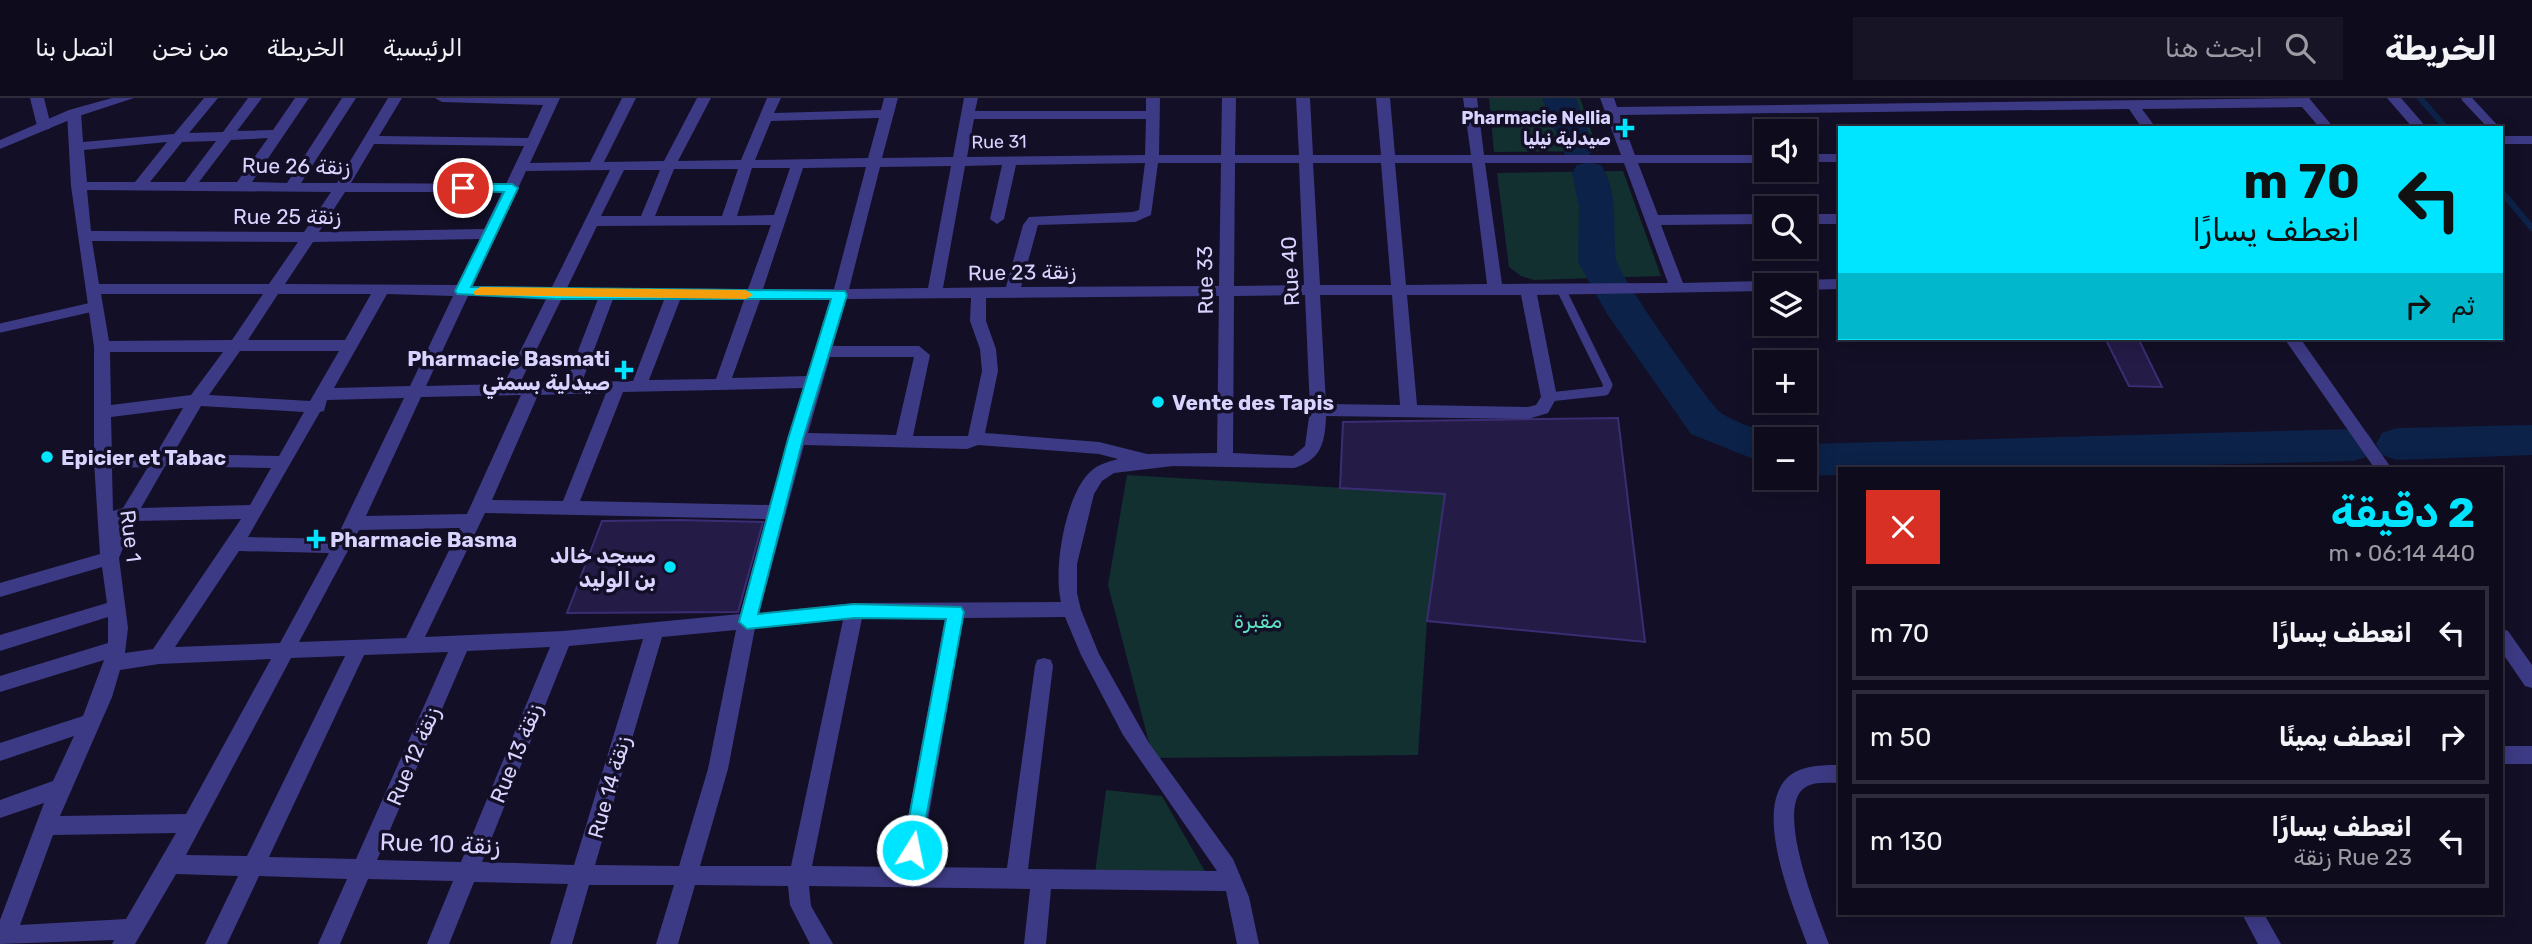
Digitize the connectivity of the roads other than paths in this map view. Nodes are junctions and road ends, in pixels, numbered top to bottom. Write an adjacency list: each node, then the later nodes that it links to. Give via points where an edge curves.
1 (37, 98): 36 (street)
2 (127, 98): 23 (street)
3 (211, 98): 43 (street)
4 (255, 98): 42 (street)
5 (302, 98): 41 (street)
6 (349, 98): 72 (street)
7 (395, 98): 45 (street)
8 (442, 98): 20 (street)
9 (629, 98): 65 (street)
10 (704, 98): 64 (street)
11 (774, 98): 35 (street)
12 (971, 98): 33 (street)
13 (1153, 98): 34 (street)
14 (1229, 98): 56 (street, Rue 33)
15 (1303, 98): 54 (street, Rue 40)
16 (1383, 98): 50 (street)
17 (1471, 98): 60 (street)
18 (2394, 98): 39 (street)
19 (2466, 98): 40 (lane)
20 (553, 99): 47 (street)
21 (2304, 100): 22 (street); 38 (street)
22 (2217, 101): 29 (street)
23 (99, 102): 32 (street)
24 (2043, 102): 25 (street); 29 (street)
25 (1947, 103): 31 (street)
26 (1683, 104): 27 (street); 28 (street)
27 (1769, 104): 31 (street)
28 (1609, 105): 57 (street)
29 (2133, 105): 37 (street)
30 (889, 106): 35 (street); 63 (street)
31 (1852, 109)
32 (74, 113): 36 (street); 49 (street, Rue 1)
33 (967, 115): 34 (street); 58 (street)
34 (1152, 115): 53 (street)
35 (768, 117): 61 (street)
36 (44, 126): 48 (street)
37 (2148, 126)
38 (2325, 126)
39 (2418, 126)
40 (2492, 126)
41 (278, 134): 42 (street); 71 (street)
42 (226, 136): 43 (street); 70 (street)
43 (178, 138): 49 (street); 68 (street)
44 (2503, 138): 46 (street)
45 (369, 140): 47 (street); 74 (street)
46 (2532, 140)
47 (531, 142): 67 (street)
48 (0, 145)
49 (76, 147): 69 (street, Rue 1)
50 (1388, 158): 54 (street, Rue 31); 60 (street, Rue 31); 93 (street)
51 (1817, 158): 52 (street)
52 (1838, 158)
53 (1152, 159): 56 (street, Rue 31); 59 (street, Rue 31); 100 (street, via 1148,209 1140,216 1042,217 1031,222)
54 (1306, 159): 56 (street, Rue 31); 96 (street, Rue 40)
55 (1754, 159): 57 (street, Rue 31)
56 (1227, 160): 92 (street, Rue 33)
57 (1631, 160): 60 (street, Rue 31); 81 (street)
58 (958, 161): 59 (street, Rue 31); 63 (street, Rue 31); 98 (street)
59 (1010, 161): 75 (street)
60 (1477, 161): 91 (street)
61 (747, 162): 62 (street, Rue 31); 64 (street, Rue 31); 79 (street)
62 (798, 163): 63 (street, Rue 31); 80 (street)
63 (874, 163): 105 (street)
64 (669, 164): 66 (street, Rue 31); 83 (street)
65 (595, 166): 66 (street, Rue 31); 67 (street, Rue 31)
66 (619, 166): 82 (street)
67 (521, 167): 73 (street)
68 (140, 185): 69 (street, Rue 26 زنقة); 70 (street, Rue 26 زنقة)
69 (78, 186): 85 (street, Rue 1)
70 (190, 186): 71 (street, Rue 26 زنقة)
71 (242, 186): 72 (street, Rue 26 زنقة)
72 (292, 186): 74 (street, Rue 26 زنقة)
73 (512, 188): 74 (street, Rue 26 زنقة); 84 (street)
74 (340, 189): 86 (street)
75 (997, 219)
76 (1754, 219): 81 (street)
77 (1817, 219): 78 (street)
78 (1838, 219)
79 (728, 220): 80 (street); 83 (street)
80 (780, 220): 104 (street)
81 (1654, 220): 88 (street)
82 (593, 221): 83 (street); 101 (street)
83 (646, 221)
84 (491, 234): 86 (street, Rue 25 زنقة); 95 (street)
85 (84, 236): 86 (street, Rue 25 زنقة); 106 (street, Rue 1)
86 (307, 237): 89 (street)
87 (1838, 284): 88 (street, Rue 23 زنقة)
88 (1677, 286): 97 (street, Rue 23 زنقة)
89 (273, 289): 90 (street, Rue 23 زنقة); 106 (street, Rue 23 زنقة); 111 (street)
90 (382, 289): 95 (street, Rue 23 زنقة); 109 (street)
91 (1494, 289): 93 (street, Rue 23 زنقة); 94 (street, Rue 23 زنقة)
92 (1227, 290): 96 (street, Rue 23 زنقة); 100 (street, Rue 23 زنقة); 131 (street, Rue 33)
93 (1399, 290): 96 (street, Rue 23 زنقة); 125 (street)
94 (1528, 290): 97 (street, Rue 23 زنقة); 121 (street)
95 (462, 291): 101 (street, Rue 23 زنقة); 120 (street)
96 (1312, 291): 124 (street, Rue 40)
97 (1562, 291): 121 (lane, via 1608,385 1597,394)
98 (934, 294): 99 (street, Rue 23 زنقة); 105 (street, Rue 23 زنقة)
99 (979, 294): 100 (street, Rue 23 زنقة); 128 (street, via 978,321 990,371)
100 (1012, 294)
101 (556, 295): 102 (street, Rue 23 زنقة); 117 (street)
102 (607, 295): 103 (street, Rue 23 زنقة); 119 (street)
103 (674, 295): 104 (street, Rue 23 زنقة); 115 (street)
104 (756, 295): 105 (street, Rue 23 زنقة); 114 (street)
105 (840, 295): 112 (street)
106 (96, 298): 107 (lane); 110 (street, Rue 1)
107 (0, 328)
108 (2293, 340): 135 (street)
109 (350, 345): 111 (street); 123 (street)
110 (102, 346): 111 (street); 126 (street, Rue 1)
111 (236, 346): 122 (street)
112 (822, 351): 113 (street); 129 (street, via 922,355)
113 (813, 382): 114 (street); 127 (street)
114 (722, 384): 115 (street)
115 (639, 385): 116 (street)
116 (617, 386): 119 (street); 136 (street)
117 (510, 387): 118 (street); 120 (street)
118 (533, 387): 119 (street); 140 (street)
119 (572, 387)
120 (413, 392): 123 (street); 142 (street)
121 (1549, 397): 125 (street, via 1546,406 1528,413)
122 (196, 400): 123 (street); 126 (street); 130 (street)
123 (321, 400): 132 (street)
124 (1318, 410): 125 (street); 131 (street, Rue 40, via 1316,442 1308,457 1294,462)
125 (1409, 411)
126 (104, 412): 134 (street, Rue 1)
127 (795, 439): 129 (street); 138 (street)
128 (975, 439): 129 (street, via 967,443); 133 (street, via 1099,448)
129 (902, 442)
130 (160, 460): 132 (street); 134 (street); 141 (street)
131 (1225, 461): 133 (street)
132 (285, 462): 137 (street)
133 (1148, 462): 148 (street, via 1105,470 1086,489 1069,562)
134 (102, 463): 139 (street, Rue 1)
135 (2383, 467)
136 (569, 508): 138 (street); 140 (street)
137 (255, 512): 141 (street); 143 (street)
138 (776, 512): 151 (street)
139 (104, 514): 141 (street); 145 (street, Rue 1)
140 (476, 514): 142 (street); 157 (street)
141 (128, 515): 145 (street)
142 (354, 523): 144 (street)
143 (235, 544): 144 (street); 161 (street)
144 (342, 546): 159 (street)
145 (110, 558): 146 (street); 147 (street, Rue 1)
146 (0, 590)
147 (117, 607): 155 (street); 160 (street, Rue 1)
148 (1072, 609): 150 (street); 184 (street, via 1138,741 1194,816)
149 (854, 611): 150 (street); 151 (street); 180 (street)
150 (956, 612): 181 (street)
151 (747, 622): 152 (street); 179 (street)
152 (654, 630): 153 (street); 178 (street, Rue 14 زنقة)
153 (563, 639): 156 (street); 177 (street, Rue 13 زنقة)
154 (2503, 639): 163 (street)
155 (0, 643)
156 (461, 644): 157 (street); 176 (street, Rue 12 زنقة)
157 (411, 647): 158 (street)
158 (357, 650): 159 (street); 175 (street)
159 (286, 651): 161 (street); 172 (street)
160 (115, 655): 161 (street); 164 (street); 165 (street, Rue 1)
161 (159, 656)
162 (1044, 666): 182 (street)
163 (2532, 680)
164 (0, 684)
165 (91, 722): 166 (street); 170 (street, Rue 1)
166 (0, 752)
167 (2503, 755): 168 (street)
168 (2532, 755)
169 (1838, 774): 197 (street, via 1803,778 1792,785 1785,800 1792,873)
170 (60, 788): 171 (street); 173 (street, Rue 1)
171 (0, 809)
172 (191, 823): 173 (street); 174 (street)
173 (46, 826): 185 (street, Rue 1)
174 (170, 864): 175 (street, Rue 10 زنقة); 187 (street)
175 (255, 864): 176 (street, Rue 10 زنقة); 189 (street)
176 (365, 867): 177 (street, Rue 10 زنقة); 190 (street, Rue 12 زنقة)
177 (468, 871): 178 (street, Rue 10 زنقة); 191 (street, Rue 13 زنقة)
178 (584, 875): 179 (street, Rue 10 زنقة); 192 (street, Rue 14 زنقة)
179 (697, 875): 180 (street, Rue 10 زنقة); 193 (street)
180 (799, 876): 181 (street, Rue 10 زنقة); 194 (street, via 797,900 802,915)
181 (908, 876): 182 (street, Rue 10 زنقة)
182 (1016, 877): 183 (street, Rue 10 زنقة)
183 (1042, 877): 184 (street, Rue 10 زنقة); 195 (street)
184 (1233, 881): 196 (street)
185 (10, 897): 188 (street, Rue 1)
186 (2254, 915): 198 (street)
187 (127, 937): 188 (street)
188 (3, 940)
189 (216, 944)
190 (328, 944)
191 (438, 944)
192 (561, 944)
193 (667, 944)
194 (822, 944)
195 (1035, 944)
196 (1248, 944)
197 (1818, 944)
198 (2270, 944)

